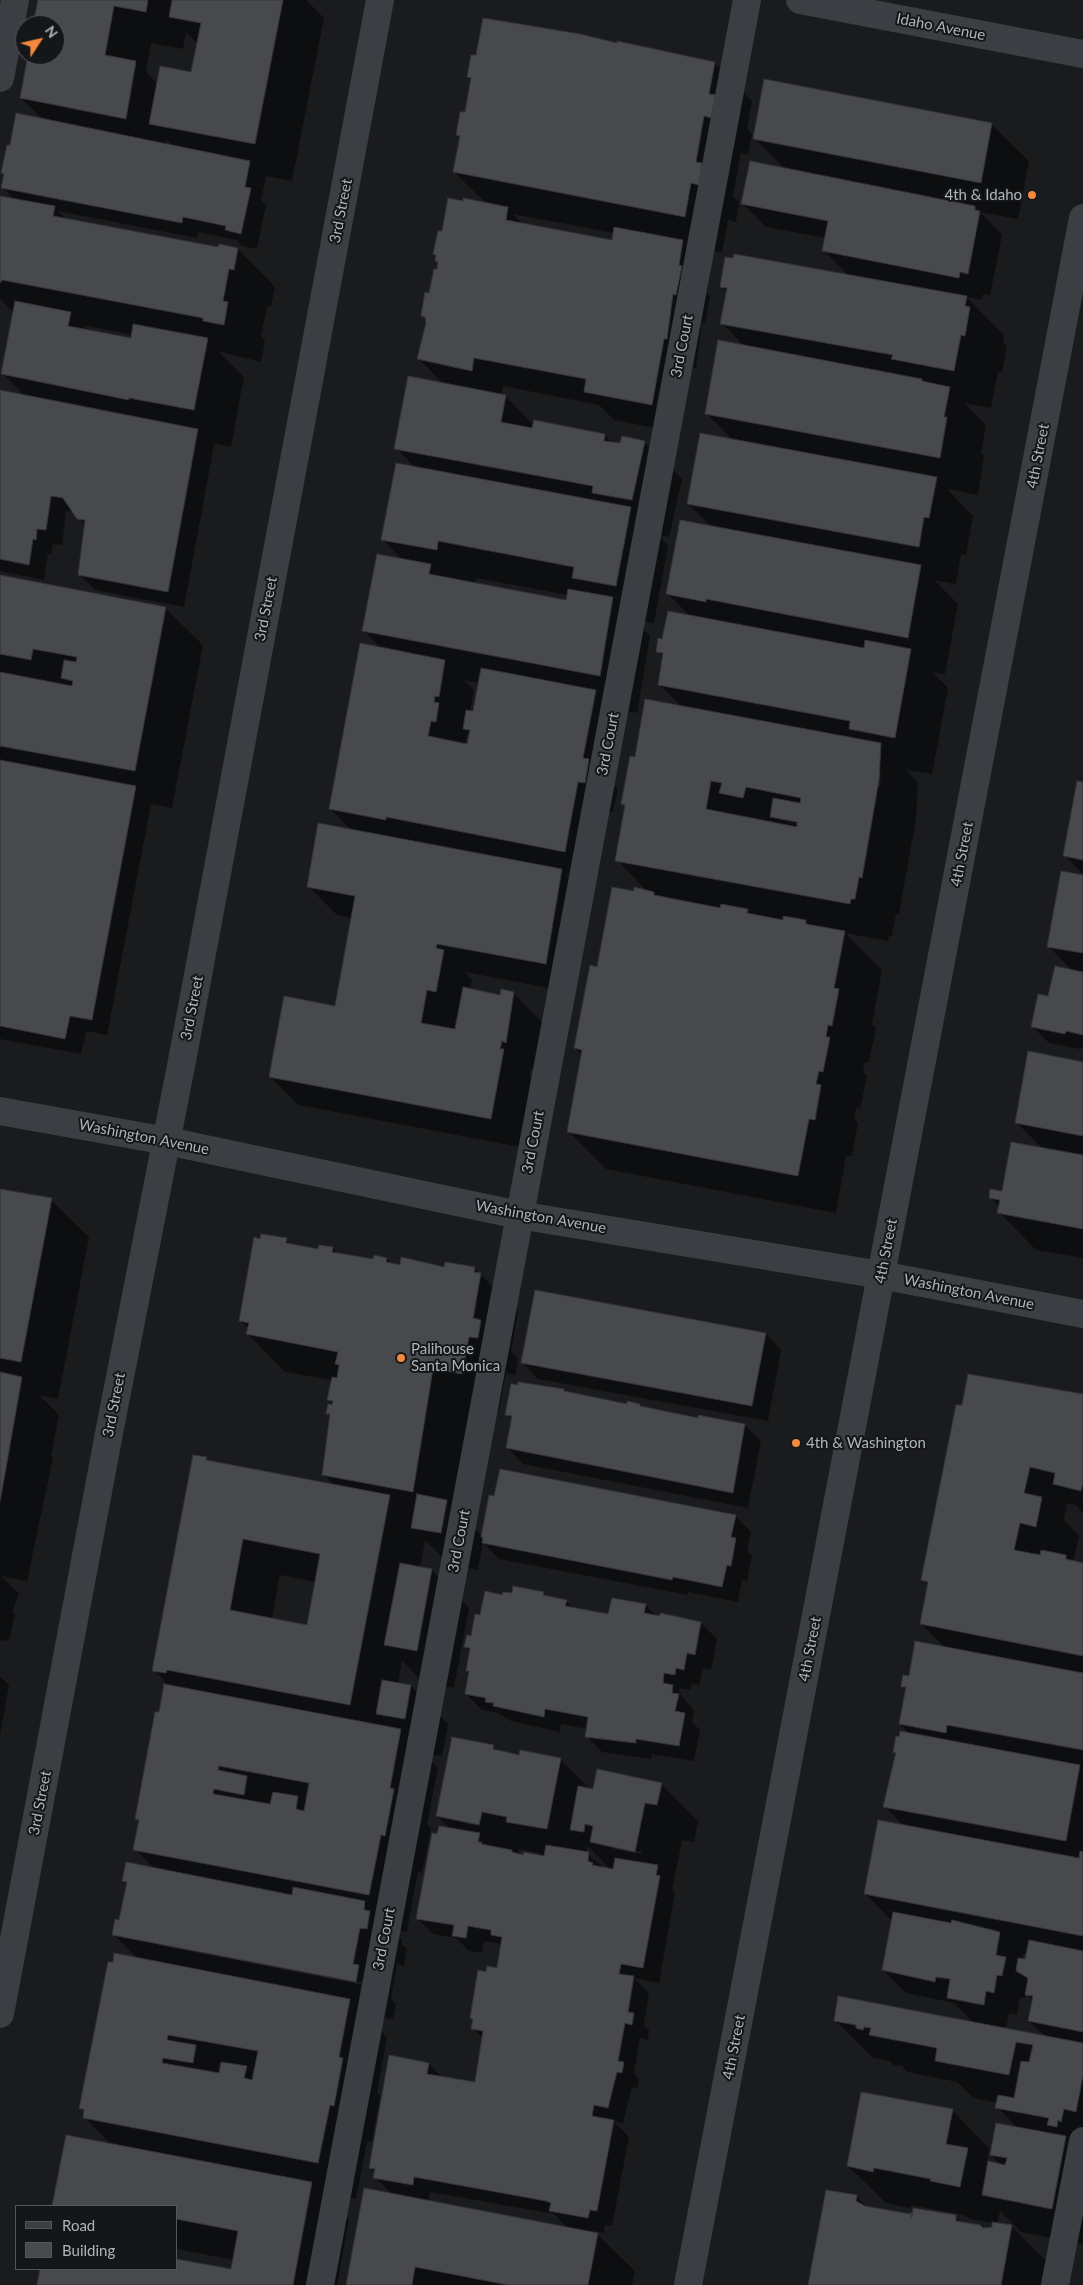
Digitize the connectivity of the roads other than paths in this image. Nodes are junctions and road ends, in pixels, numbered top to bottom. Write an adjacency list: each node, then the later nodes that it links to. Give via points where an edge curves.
1 (15, 0): 6 (street)
2 (380, 0): 9 (street, 3rd Street)
3 (747, 0): 10 (street, 3rd Court)
4 (800, 0): 5 (street, Idaho Avenue)
5 (1083, 54)
6 (0, 78)
7 (1083, 218): 11 (street, 4th Street)
8 (0, 1111): 9 (street, Washington Avenue)
9 (167, 1141): 10 (street, Washington Avenue); 13 (street, 3rd Street)
10 (520, 1215): 11 (street, Washington Avenue); 15 (street, 3rd Court)
11 (882, 1275): 12 (street, Washington Avenue); 16 (street, 4th Street)
12 (1083, 1314)
13 (0, 2014)
14 (1083, 2141): 17 (street)
15 (320, 2285)
16 (688, 2285)
17 (1055, 2285)

